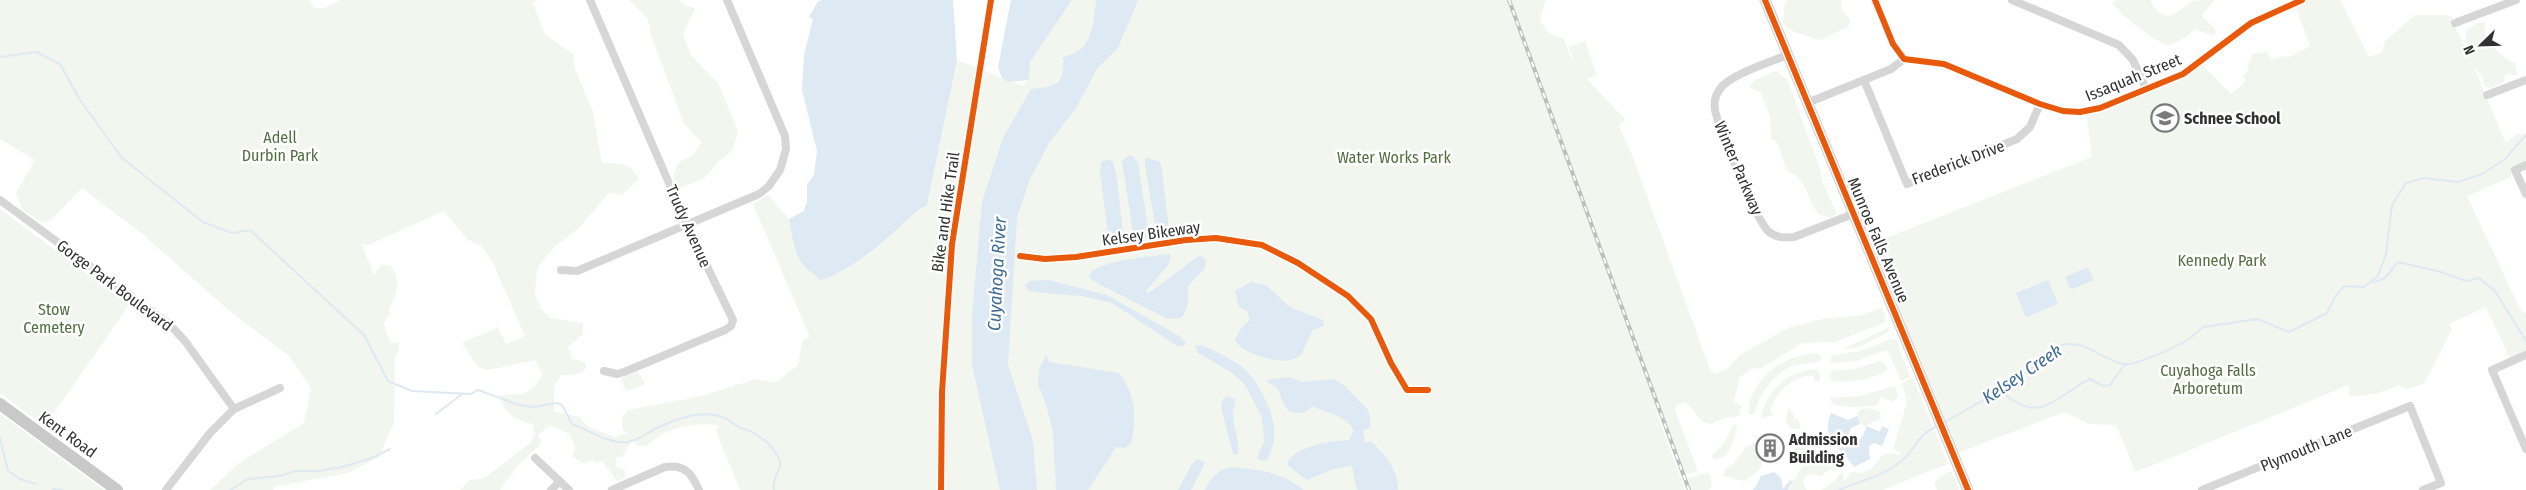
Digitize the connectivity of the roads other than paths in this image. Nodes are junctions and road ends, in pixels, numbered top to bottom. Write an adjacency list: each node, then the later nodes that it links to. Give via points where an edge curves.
1 (590, 0): 21 (street, Trudy Avenue)
2 (727, 0): 21 (street, via 777,115 786,149 780,170 768,188)
3 (1765, 0): 9 (street, Munroe Falls Avenue)
4 (1875, 0): 10 (street, via 1893,44)
5 (2012, 0): 13 (street, via 2119,46 2133,60)
6 (2302, 0): 13 (street, Issaquah Street, via 2250,23 2183,74)
7 (2516, 0): 8 (street)
8 (2455, 23)
9 (1787, 55): 15 (street, Munroe Falls Avenue); 20 (street, Winter Parkway, via 1727,81 1714,102 1717,117 1763,225 1774,236 1794,237)
10 (1904, 58): 11 (street, via 1891,69); 16 (street, Issaquah Street, via 1944,64)
11 (1864, 80): 15 (street); 16 (street, Frederick Drive, via 1907,184 2018,140 2030,127)
12 (2526, 80): 14 (street)
13 (2146, 89): 16 (street, Issaquah Street, via 2100,108 2080,112 2063,112)
14 (2487, 95)
15 (1807, 103): 20 (street, Munroe Falls Avenue)
16 (2040, 104)
17 (2526, 165): 18 (street, via 2515,170)
18 (2526, 194)
19 (0, 200): 27 (street, Gorge Park Boulevard, via 169,324)
20 (1853, 214): 38 (street, Munroe Falls Avenue)
21 (688, 225): 22 (street, via 577,271); 24 (street, Trudy Avenue, via 732,323 725,330 624,372)
22 (561, 270)
23 (2526, 355): 28 (street, via 2492,370)
24 (604, 371)
25 (280, 388): 27 (street)
26 (0, 404): 32 (main road, Kent Road)
27 (234, 408): 33 (street, via 210,433)
28 (2526, 449)
29 (535, 458): 30 (street)
30 (560, 481): 34 (street); 35 (street)
31 (2225, 486): 39 (street, Plymouth Lane); 40 (street, Plymouth Lane, via 2410,406 2441,482)
32 (117, 490)
33 (166, 490)
34 (551, 490)
35 (569, 490)
36 (612, 490): 37 (street, via 674,466 689,471)
37 (699, 490)
38 (1968, 490)
39 (2202, 490)
40 (2423, 490)

